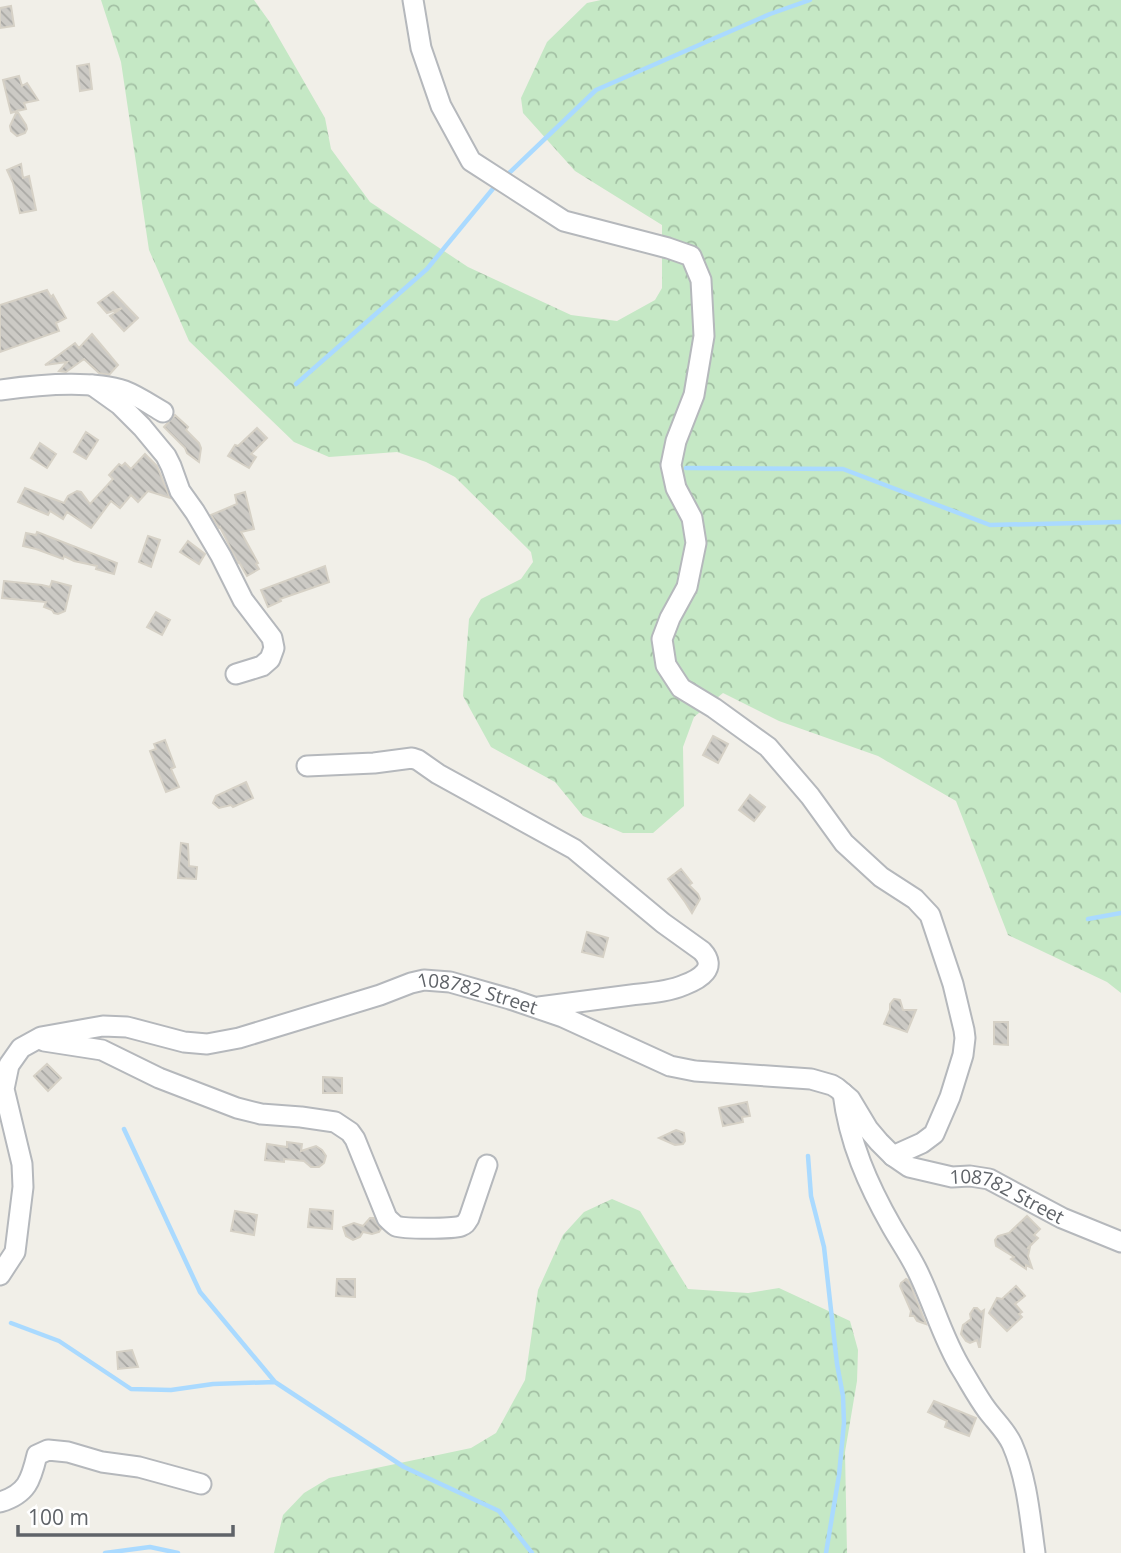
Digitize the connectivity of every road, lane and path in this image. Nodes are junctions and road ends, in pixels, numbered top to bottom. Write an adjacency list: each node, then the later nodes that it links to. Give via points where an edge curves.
1 (412, 0): 10 (street, via 421,48 441,106 471,161 565,221 691,256 701,280 704,336 694,395 671,465 696,543 687,587 663,639 666,665 681,688 768,747 844,843 930,915 964,1030 963,1055 934,1134)
2 (92, 385): 3 (street); 4 (street, via 126,391); 5 (street, via 120,405 166,456 180,491 243,600 272,638 270,659)
3 (0, 390)
4 (163, 412)
5 (236, 674)
6 (307, 766): 7 (street, via 418,760 574,849 702,951 709,962 699,978 682,986)
7 (534, 1007): 8 (street, 108782 Street, via 450,982 424,980 207,1044 103,1026); 9 (street, 108782 Street, via 670,1066 811,1079)
8 (36, 1040): 11 (street, via 102,1050 237,1108 344,1126 355,1139 387,1218 397,1226 464,1224); 13 (street, 108782 Street, via 21,1048 9,1065 4,1089 23,1187 15,1252)
9 (843, 1092): 10 (street, 108782 Street); 16 (street, via 864,1174 917,1268 960,1367 1013,1445)
10 (893, 1156): 12 (street, 108782 Street, via 925,1172 989,1179 1062,1218)
11 (487, 1165)
12 (1121, 1242)
13 (0, 1275)
14 (201, 1484): 15 (street, via 47,1450 37,1455 25,1488)
15 (0, 1502)
16 (1035, 1553)

